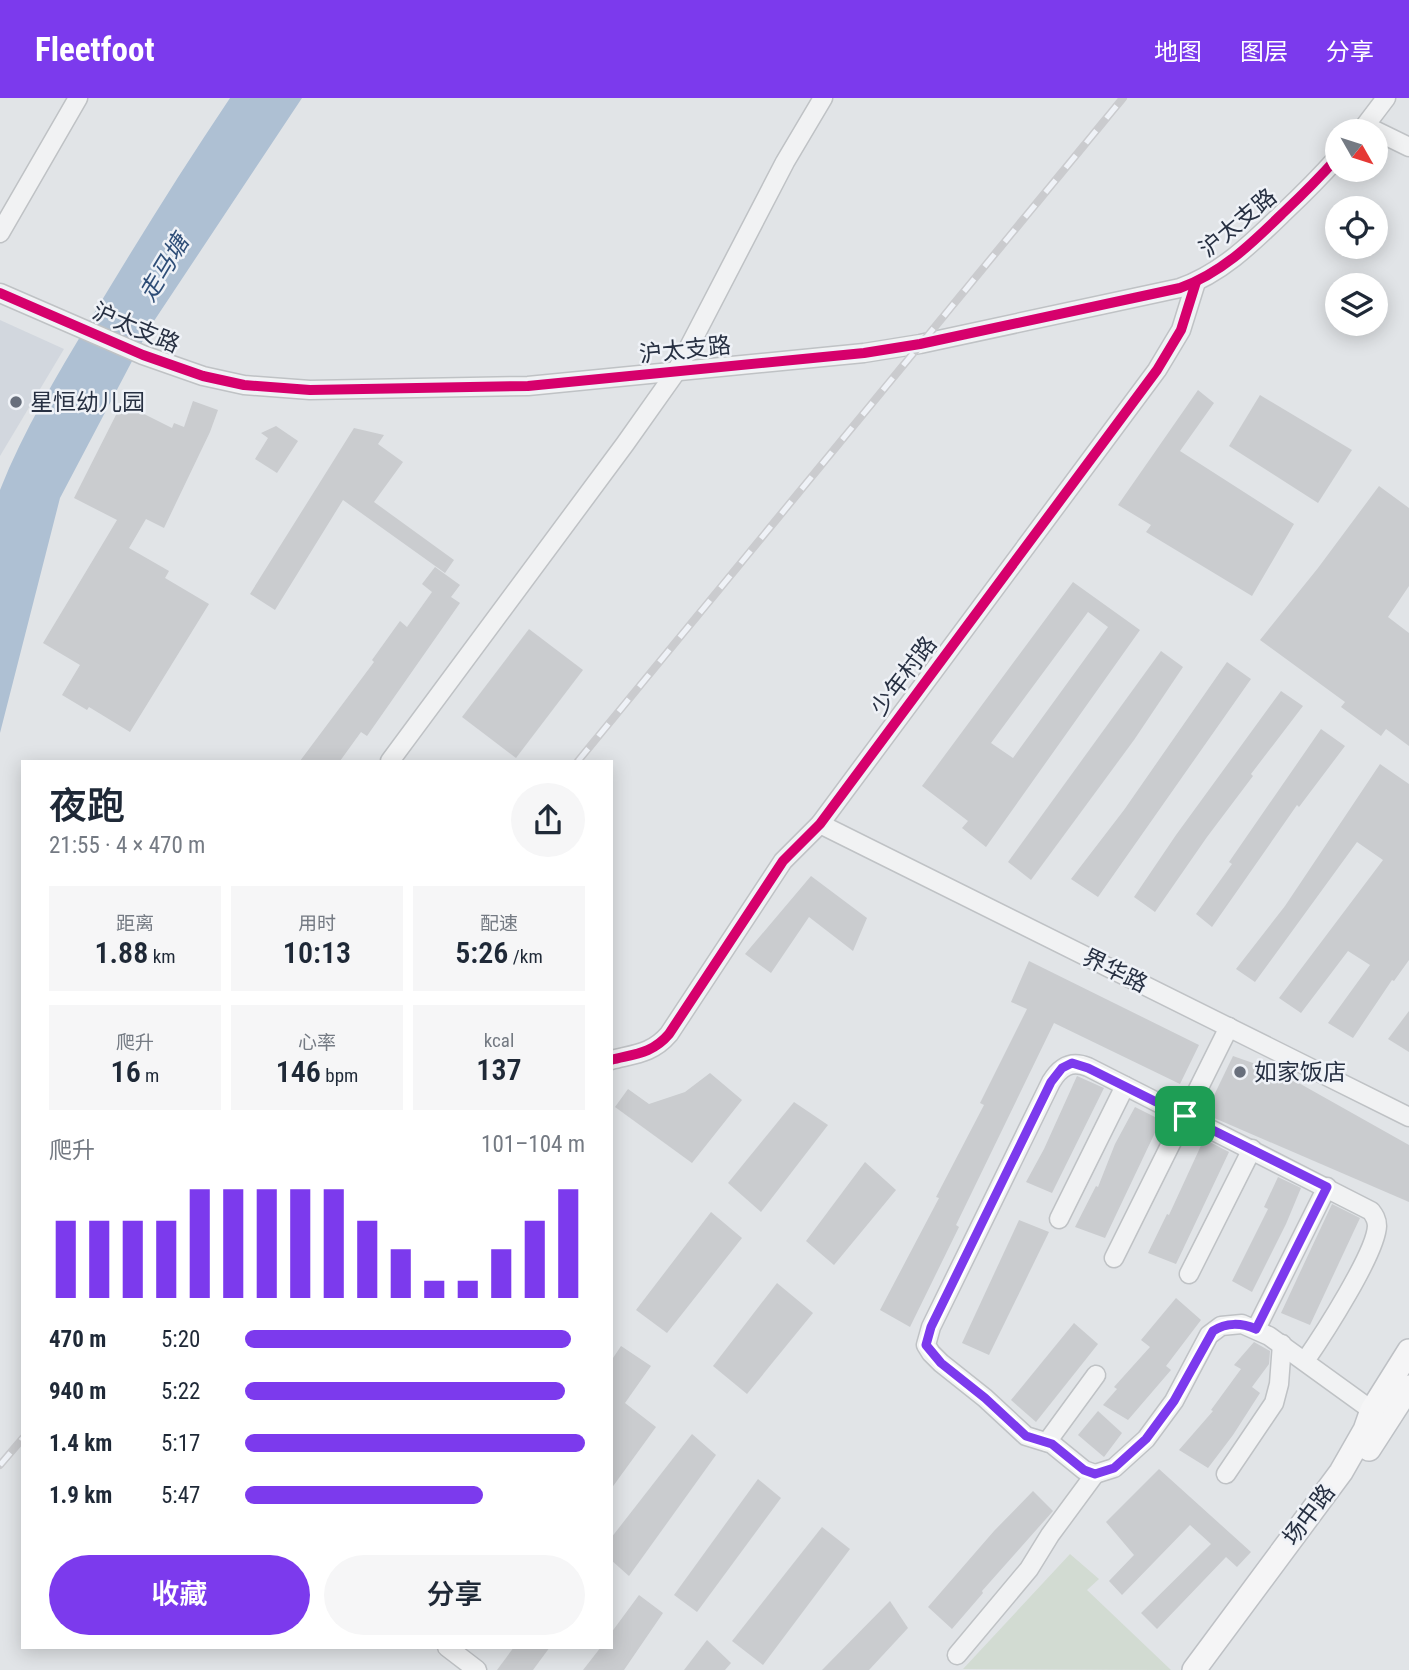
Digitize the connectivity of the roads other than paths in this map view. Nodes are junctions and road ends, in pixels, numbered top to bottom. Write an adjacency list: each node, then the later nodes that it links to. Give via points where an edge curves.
1 (78, 98): 8 (street)
2 (823, 98): 11 (street)
3 (1386, 98): 4 (street)
4 (1370, 119)
5 (1388, 139): 6 (street)
6 (1409, 147)
7 (1325, 170): 9 (street, 沪太支路, via 1250,246)
8 (0, 233)
9 (1196, 282): 11 (street, 沪太支路, via 920,344); 13 (street, 少年村路, via 1181,330 1157,370)
10 (0, 293): 11 (street, 沪太支路, via 143,355 223,381 273,388 528,386)
11 (676, 372): 12 (street)
12 (391, 760)
13 (820, 824): 14 (street, 界华路); 15 (street, 少年村路, via 778,869 662,1042 645,1053)
14 (1229, 1027): 17 (street); 18 (street, 界华路)
15 (613, 1060)
16 (1125, 1086): 17 (street); 21 (street); 31 (street, via 1078,1063 1067,1065 1053,1077 926,1340 941,1363 1023,1433)
17 (1185, 1116): 19 (street); 22 (street)
18 (1409, 1117)
19 (1252, 1149): 20 (street); 23 (street)
20 (1327, 1187): 24 (street); 27 (street, via 1366,1207 1377,1226 1337,1311)
21 (1059, 1219)
22 (1114, 1258)
23 (1189, 1274)
24 (1256, 1329): 25 (street); 32 (street, via 1234,1324 1213,1331 1174,1401 1146,1439 1114,1468)
25 (1282, 1344): 27 (street); 33 (street, via 1274,1404)
26 (1409, 1351): 30 (main road, 场中路)
27 (1305, 1361): 30 (street)
28 (1096, 1375): 31 (street)
29 (1409, 1387): 30 (main road, 场中路)
30 (1379, 1416): 37 (main road, 场中路); 38 (main road, 场中路, via 1356,1470)
31 (1047, 1442): 32 (street)
32 (1095, 1474): 35 (street, via 1029,1569)
33 (1226, 1474)
34 (450, 1649): 36 (street)
35 (957, 1656)
36 (477, 1670)
37 (1194, 1670)
38 (1210, 1670)

